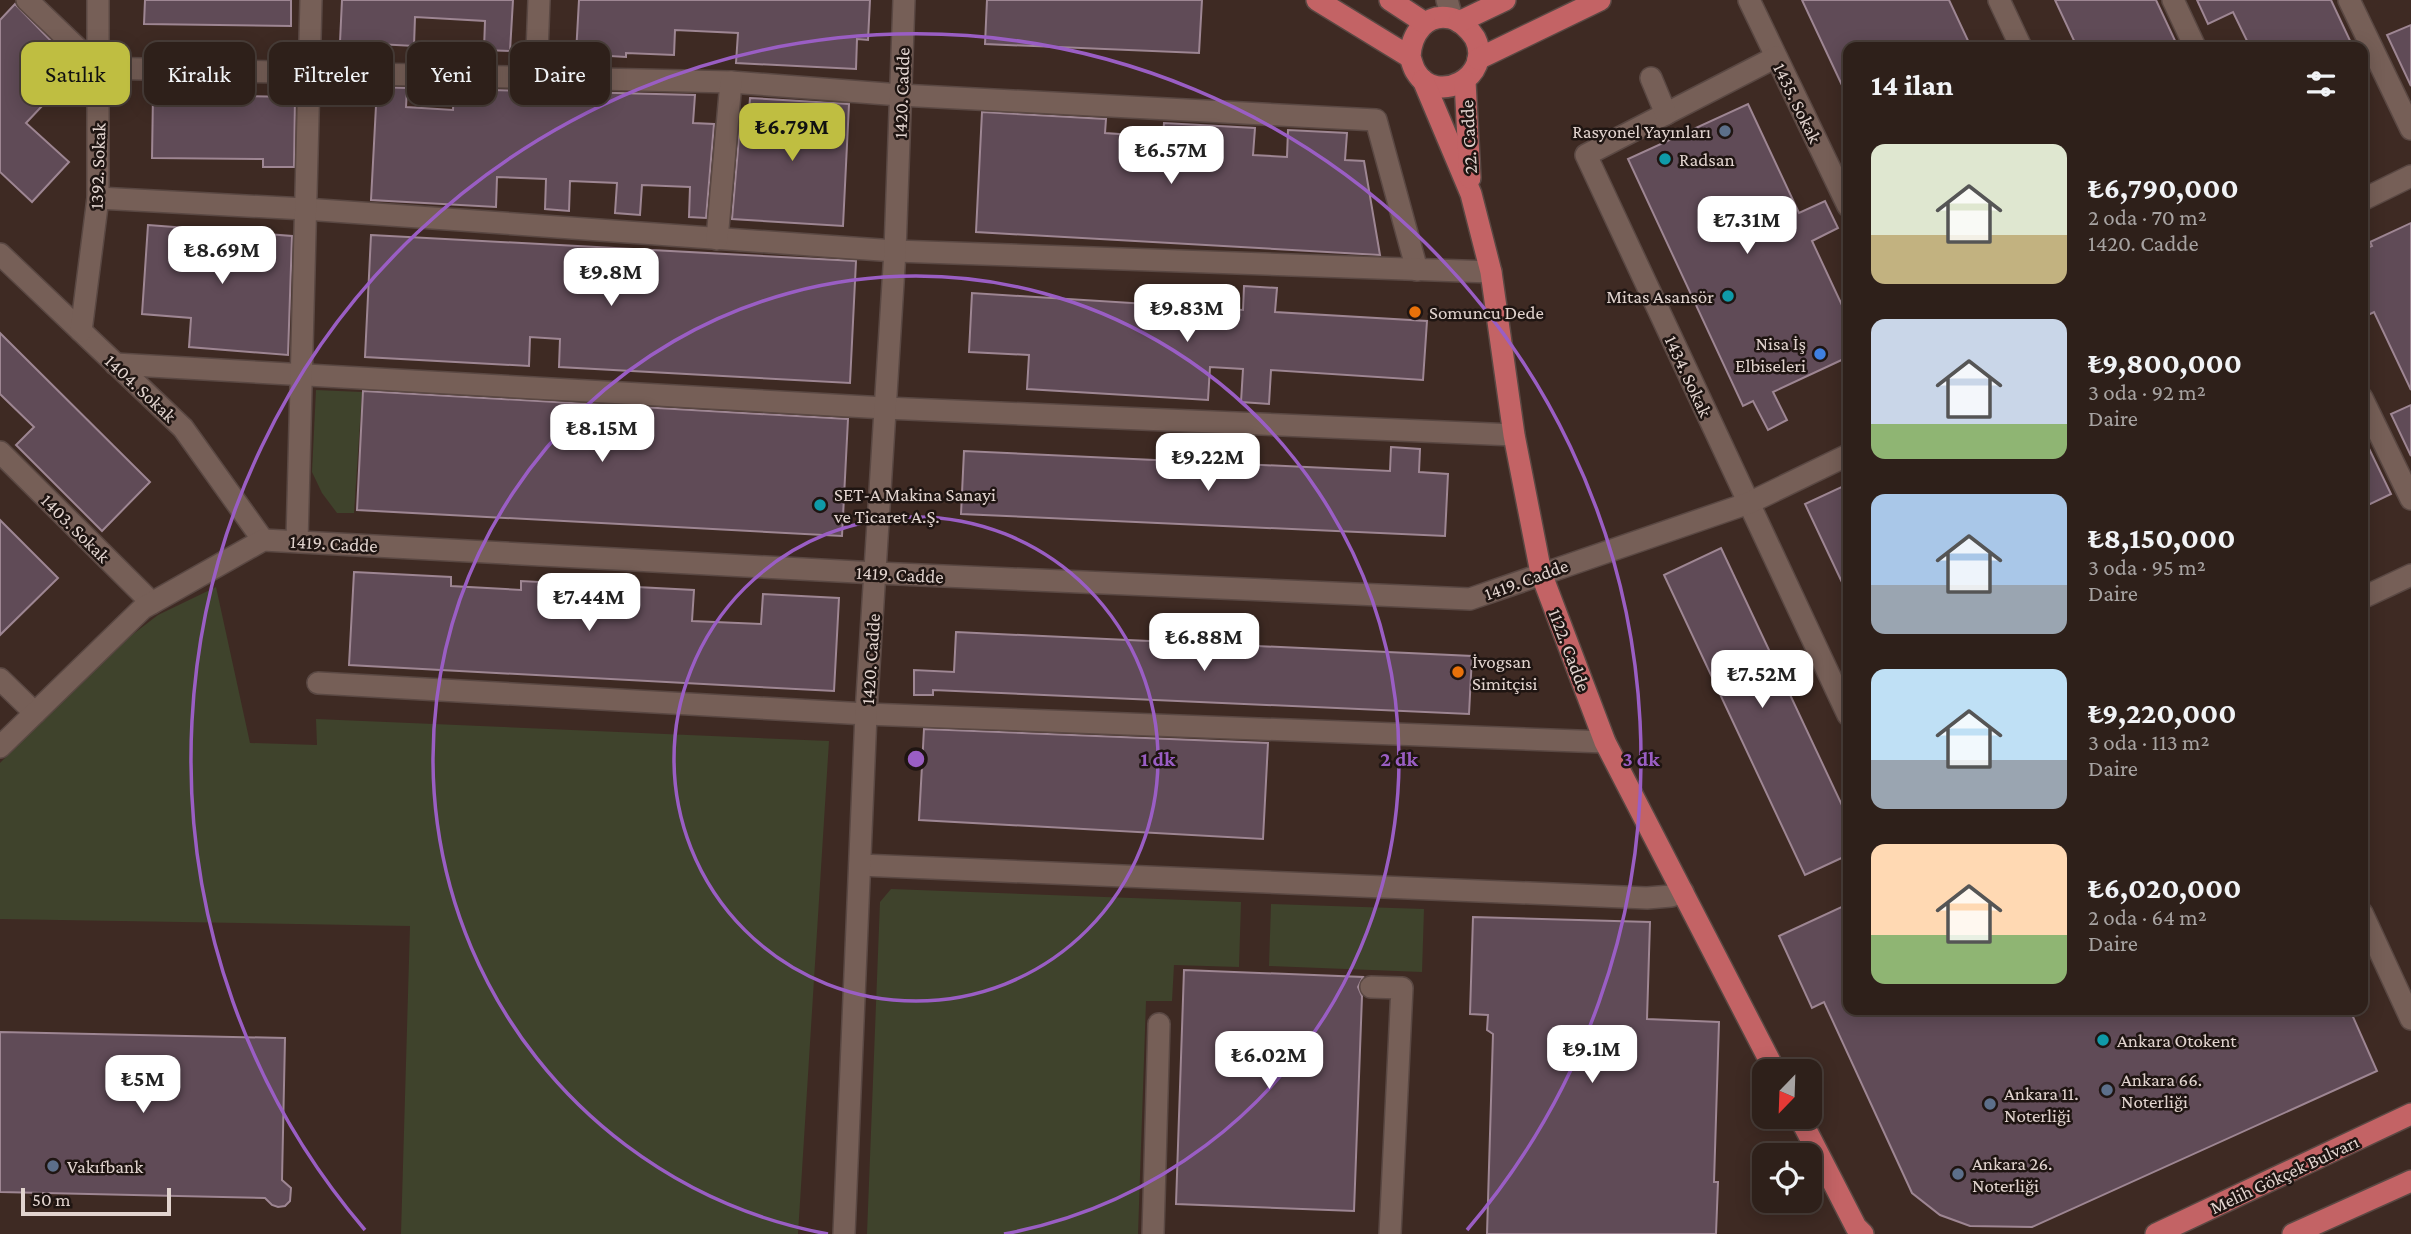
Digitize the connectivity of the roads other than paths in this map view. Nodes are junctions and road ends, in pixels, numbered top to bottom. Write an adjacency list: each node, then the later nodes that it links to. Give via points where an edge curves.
1 (27, 0): 15 (street)
2 (98, 0): 16 (street, 1392. Sokak)
3 (311, 0): 17 (street)
4 (539, 0): 18 (street)
5 (904, 0): 33 (street, 1420. Cadde)
6 (1317, 0): 21 (main road)
7 (1391, 0): 14 (main road)
8 (1505, 0): 14 (main road)
9 (1600, 0): 23 (main road)
10 (1749, 0): 22 (street, 1435. Sokak)
11 (1999, 0): 19 (street)
12 (2173, 0): 20 (street)
13 (2349, 0): 37 (street)
14 (1442, 14): 21 (main road, via 1414,37); 23 (main road, via 1471,31)
15 (71, 42)
16 (98, 42)
17 (310, 42)
18 (537, 42)
19 (2019, 42)
20 (2193, 42)
21 (1410, 57): 30 (main road)
22 (1776, 57): 36 (street, 1434. Sokak); 40 (street, 1435. Sokak)
23 (1478, 59): 31 (main road)
24 (130, 69): 25 (street)
25 (269, 71)
26 (393, 74): 27 (street)
27 (510, 77)
28 (1651, 78): 36 (street)
29 (610, 80): 32 (street)
30 (1423, 80): 31 (main road, via 1450,88); 39 (main road)
31 (1465, 81): 39 (main road, 22. Cadde)
32 (731, 82): 33 (street); 44 (street)
33 (901, 95): 45 (street, 1420. Cadde); 47 (street, via 1376,120)
34 (98, 105): 42 (street, 1392. Sokak)
35 (308, 105): 43 (street)
36 (1666, 114): 58 (street, 1434. Sokak, via 1586,155)
37 (2411, 129)
38 (2411, 176): 41 (street)
39 (1471, 194): 48 (main road, 1122. Cadde)
40 (1843, 196)
41 (2368, 197)
42 (98, 198): 43 (street); 49 (street, 1392. Sokak)
43 (306, 209): 44 (street); 51 (street)
44 (717, 239): 45 (street)
45 (895, 251): 47 (street); 52 (street, 1420. Cadde)
46 (0, 254): 49 (street, 1404. Sokak)
47 (1417, 270): 48 (street)
48 (1491, 272): 54 (main road, 1122. Cadde)
49 (81, 331): 50 (street, 1404. Sokak)
50 (115, 363): 51 (street); 59 (street, 1404. Sokak, via 183,428)
51 (302, 373): 52 (street); 60 (street)
52 (885, 408): 54 (street); 61 (street, 1420. Cadde)
53 (2368, 410): 57 (street)
54 (1514, 435): 62 (main road, 1122. Cadde)
55 (0, 452): 65 (street, 1403. Sokak)
56 (1843, 457): 58 (street, 1419. Cadde)
57 (2411, 499)
58 (1749, 503): 62 (street, 1419. Cadde); 68 (street, 1434. Sokak)
59 (263, 540): 60 (street, 1419. Cadde); 65 (street, 1419. Cadde)
60 (297, 541): 61 (street, 1419. Cadde)
61 (876, 573): 62 (street, 1419. Cadde, via 1471,599); 70 (street, 1420. Cadde)
62 (1541, 573): 71 (main road, 1122. Cadde)
63 (2411, 575): 64 (street)
64 (2368, 595)
65 (152, 603): 69 (street, 1419. Cadde)
66 (0, 679): 69 (street)
67 (318, 683): 70 (street)
68 (1843, 704)
69 (35, 713): 72 (street, 1419. Cadde)
70 (866, 714): 71 (street); 73 (street, 1420. Cadde)
71 (1605, 742): 74 (main road, 1122. Cadde)
72 (0, 747)
73 (860, 865): 74 (street, via 1647,898); 84 (street, 1420. Cadde)
74 (1683, 892): 79 (main road, 1122. Cadde)
75 (2368, 926): 77 (street)
76 (1371, 987): 86 (street, via 1402,988)
77 (2411, 1019)
78 (1159, 1024): 85 (street)
79 (1769, 1059)
80 (2411, 1114): 87 (main road, Melih Gökçek Bulvarı)
81 (1806, 1129): 83 (main road)
82 (2411, 1181): 88 (main road)
83 (1859, 1232)
84 (844, 1234)
85 (1153, 1234)
86 (1390, 1234)
87 (2156, 1234)
88 (2293, 1234)

